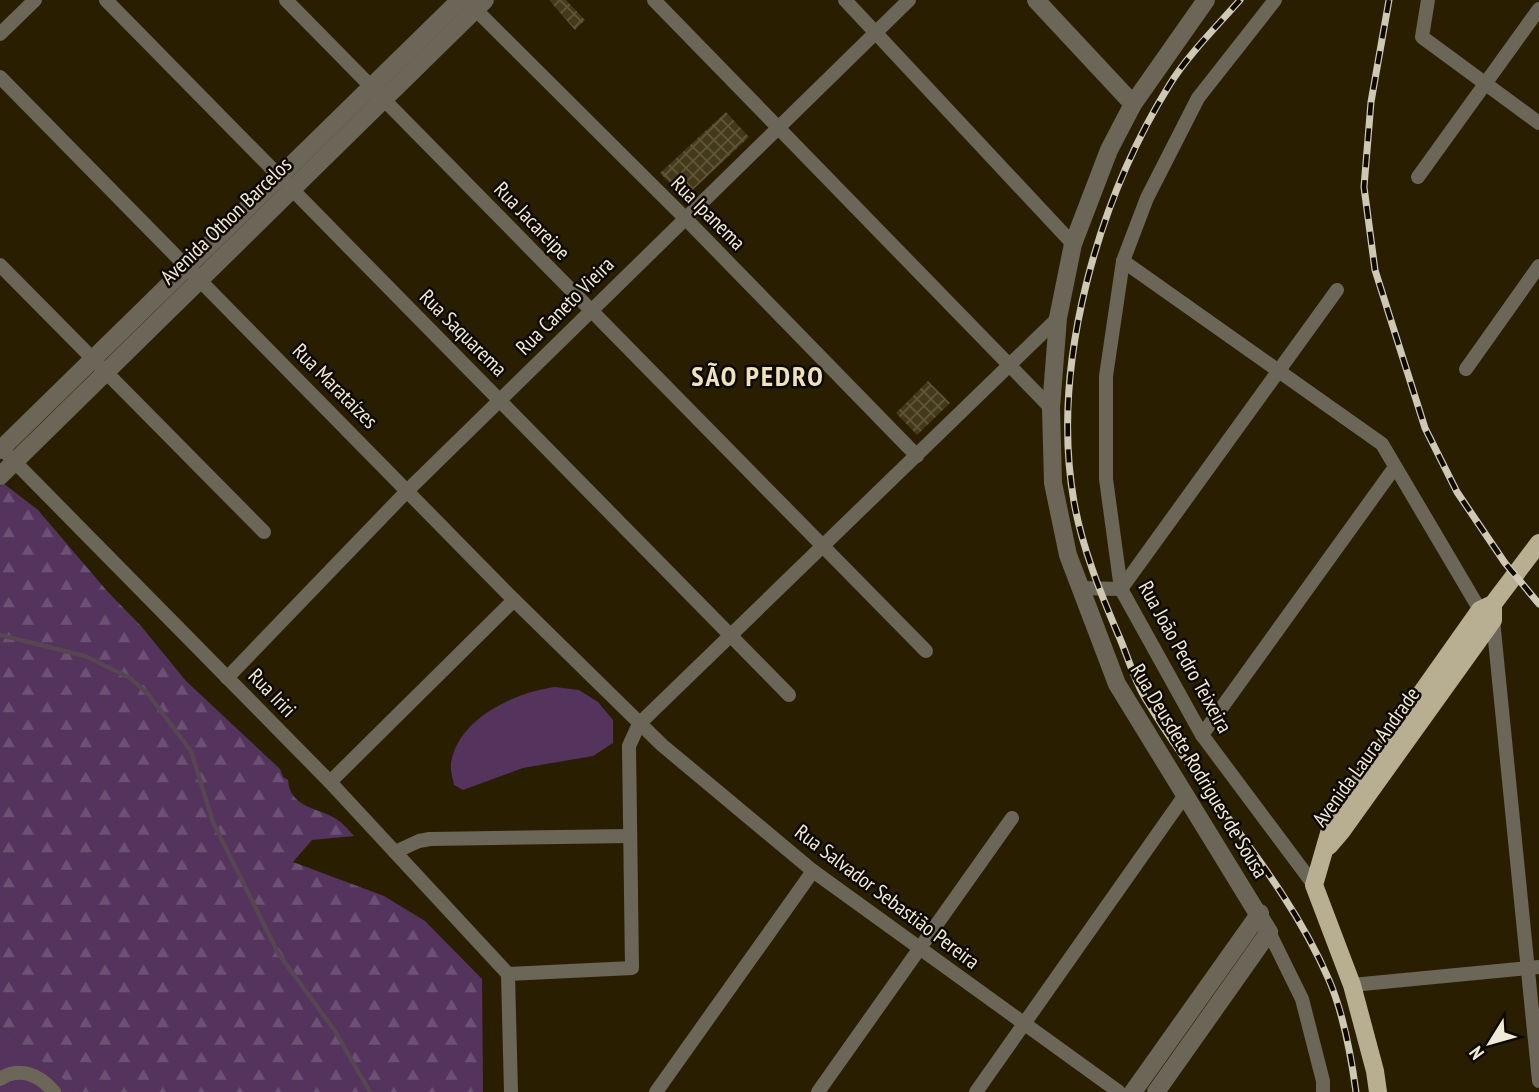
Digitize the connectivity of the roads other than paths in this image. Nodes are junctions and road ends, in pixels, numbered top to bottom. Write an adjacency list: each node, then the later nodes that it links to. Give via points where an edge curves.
1 (35, 0): 14 (street)
2 (106, 0): 22 (street, Rua Saquarema)
3 (286, 0): 17 (street, Rua Jacareipe)
4 (654, 0): 20 (street)
5 (845, 0): 13 (street)
6 (909, 0): 13 (street, Rua Caneto Vieira)
7 (1036, 0): 18 (street)
8 (1206, 0): 18 (street, Rua Deusdete Rodrigues de Sousa)
9 (1275, 0): 25 (street, Rua João Pedro Teixeira, via 1198,98 1147,198)
10 (1428, 0): 16 (street, via 1422,37)
11 (472, 2): 17 (street, Avenida Othon Barcelos); 23 (street, Rua Ipanema)
12 (1539, 9): 16 (street)
13 (876, 33): 20 (street, Rua Caneto Vieira); 24 (street)
14 (0, 34)
15 (0, 77): 28 (street, Rua Marataízes)
16 (1485, 84): 19 (street); 21 (street)
17 (377, 93): 22 (street, Avenida Othon Barcelos); 30 (street, Rua Jacareipe)
18 (1133, 104): 24 (street, Rua Deusdete Rodrigues de Sousa, via 1109,150)
19 (1539, 123)
20 (778, 127): 23 (street, Rua Caneto Vieira); 32 (street)
21 (1418, 177)
22 (286, 183): 28 (street, Avenida Othon Barcelos); 36 (street, Rua Saquarema)
23 (685, 218): 30 (street, Rua Caneto Vieira); 39 (street, Rua Ipanema)
24 (1073, 244): 31 (street, Rua Deusdete Rodrigues de Sousa)
25 (1124, 261): 35 (street); 48 (street, Rua João Pedro Teixeira, via 1106,376 1106,479)
26 (0, 265): 33 (street)
27 (1539, 266): 34 (street)
28 (194, 273): 33 (street, Avenida Othon Barcelos); 43 (street, Rua Marataízes)
29 (1336, 290): 35 (street)
30 (591, 310): 36 (street, Rua Caneto Vieira); 46 (street, Rua Jacareipe)
31 (1058, 318): 32 (street); 37 (street, Rua Deusdete Rodrigues de Sousa)
32 (1010, 365): 37 (street); 39 (street)
33 (98, 366): 38 (street, Avenida Othon Barcelos); 40 (street, Avenida Othon Barcelos); 44 (street)
34 (1466, 369)
35 (1278, 371): 41 (street, via 1382,444); 48 (street)
36 (500, 400): 43 (street, Rua Caneto Vieira); 51 (street, Rua Saquarema)
37 (1051, 408): 47 (street, Rua Deusdete Rodrigues de Sousa, via 1053,483)
38 (1, 449): 40 (street, Rua Iriri)
39 (917, 456): 46 (street)
40 (15, 462): 42 (street, Avenida Othon Barcelos); 53 (street, Rua Iriri)
41 (1395, 467): 50 (street); 56 (street)
42 (0, 477)
43 (408, 490): 49 (street, Rua Marataízes); 53 (street, Rua Caneto Vieira)
44 (264, 532)
45 (1539, 543): 50 (main road, Avenida Laura Andrade)
46 (823, 547): 51 (street); 52 (street, Rua Jacareipe)
47 (1080, 588): 48 (street); 58 (street, Rua Deusdete Rodrigues de Sousa, via 1117,684)
48 (1121, 589): 56 (street, Rua João Pedro Teixeira)
49 (514, 600): 55 (street, Rua Marataízes); 57 (street)
50 (1491, 608): 63 (main road, Avenida Laura Andrade, via 1350,794 1332,824); 67 (street)
51 (731, 636): 54 (street, Rua Saquarema); 55 (street)
52 (926, 651)
53 (227, 678): 57 (street, Rua Iriri)
54 (789, 695)
55 (639, 724): 60 (street, via 629,746); 62 (street, Rua Salvador Sebastião Pereira)
56 (1202, 735): 63 (street, Rua João Pedro Teixeira)
57 (330, 782): 61 (street, Rua Iriri)
58 (1185, 795): 64 (street, Rua Deusdete Rodrigues de Sousa); 70 (street)
59 (1012, 817): 66 (street)
60 (630, 836): 61 (street, via 430,839); 68 (street, via 632,968)
61 (395, 852): 68 (street, Rua Iriri)
62 (813, 871): 66 (street, Rua Salvador Sebastião Pereira); 76 (street)
63 (1314, 885): 69 (main road)
64 (1259, 913): 65 (street, Rua Deusdete Rodrigues de Sousa); 80 (street)
65 (1269, 932): 73 (street, Rua Deusdete Rodrigues de Sousa, via 1302,999); 81 (street)
66 (918, 949): 70 (street, Rua Salvador Sebastião Pereira); 77 (street)
67 (1534, 968): 69 (street); 72 (street)
68 (508, 974): 75 (street)
69 (1352, 985): 82 (main road)
70 (1023, 1024): 78 (street); 79 (street, Rua Salvador Sebastião Pereira)
71 (0, 1079): 74 (street, via 25,1071)
72 (1539, 1081)
73 (1321, 1088)
74 (54, 1092)
75 (511, 1092)
76 (656, 1092)
77 (818, 1092)
78 (976, 1092)
79 (1119, 1092)
80 (1133, 1092)
81 (1156, 1092)
82 (1381, 1092)

